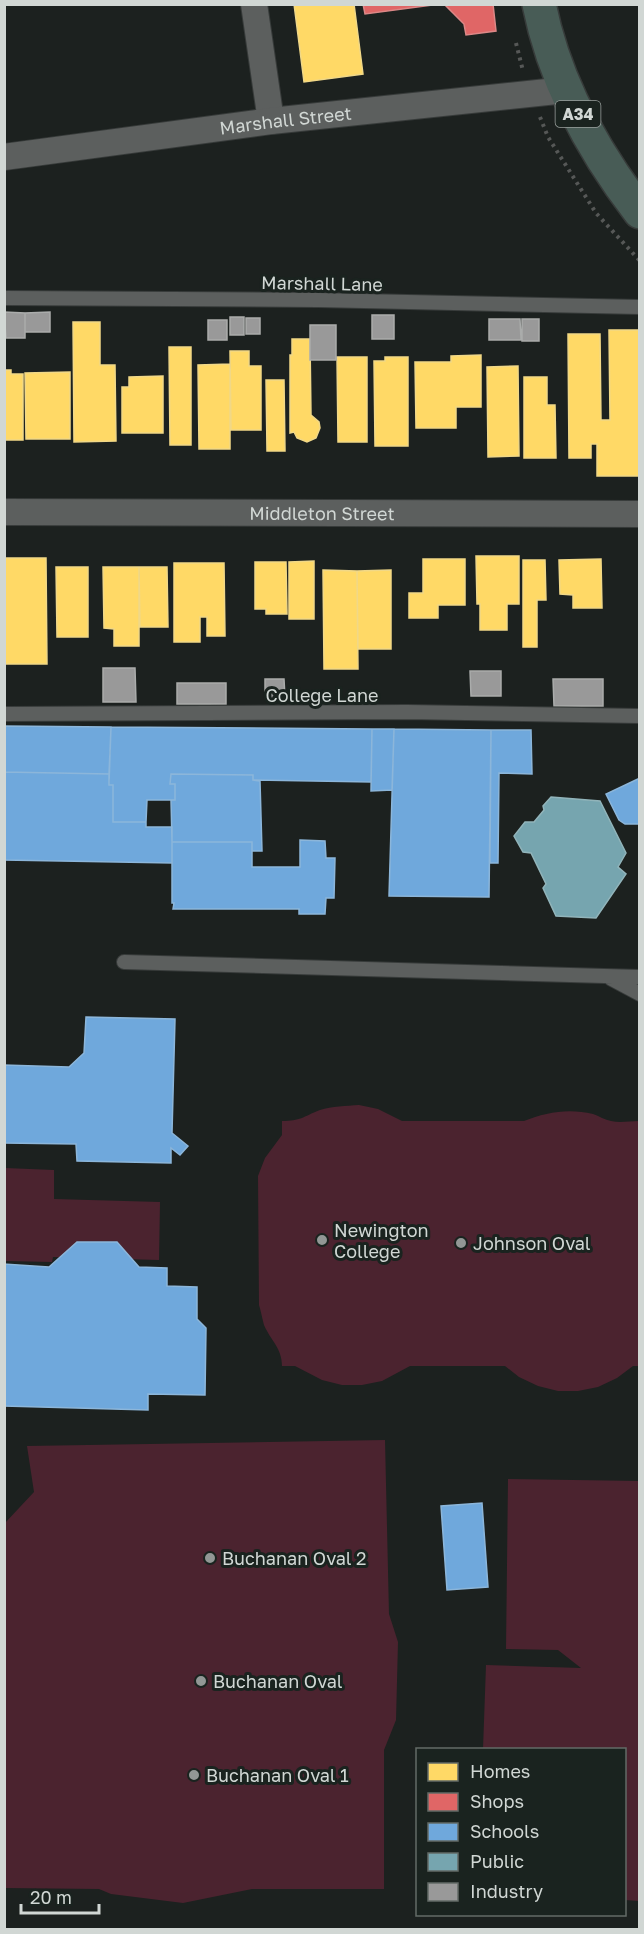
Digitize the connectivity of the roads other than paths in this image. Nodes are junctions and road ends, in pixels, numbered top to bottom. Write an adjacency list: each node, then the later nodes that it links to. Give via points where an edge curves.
1 (254, 4): 4 (street)
2 (539, 4): 3 (highway, A34)
3 (566, 90): 4 (street, Marshall Street); 6 (highway, A34, via 602,159)
4 (271, 121): 5 (street, Marshall Street)
5 (4, 157)
6 (639, 212)
7 (4, 298): 8 (lane, Marshall Lane)
8 (639, 307)
9 (4, 512): 10 (street, Middleton Street)
10 (639, 514)
11 (4, 714): 12 (lane, College Lane, via 407,712)
12 (639, 716)
13 (124, 962): 14 (lane)
14 (607, 977): 15 (lane); 16 (lane)
15 (639, 977)
16 (639, 994)

